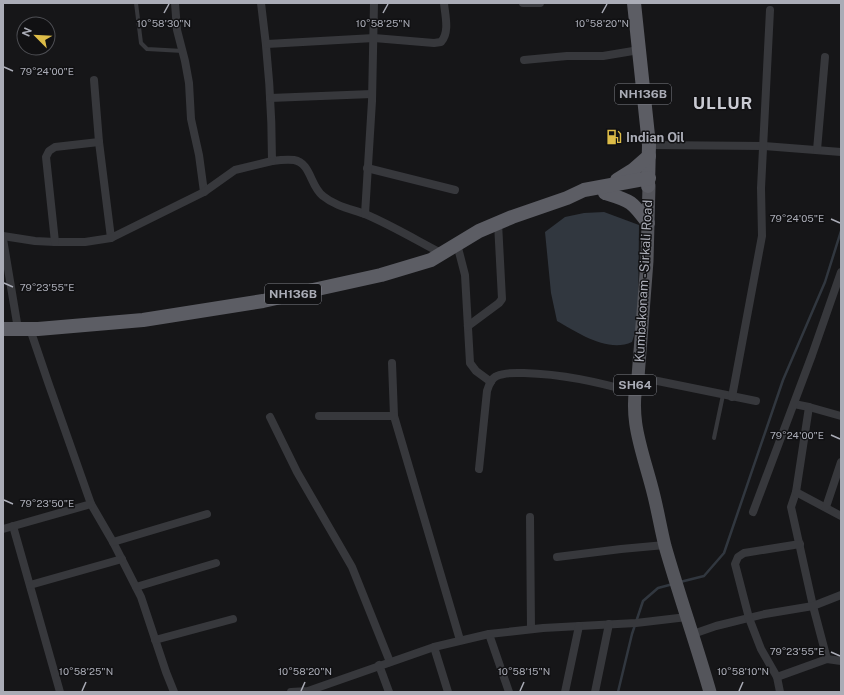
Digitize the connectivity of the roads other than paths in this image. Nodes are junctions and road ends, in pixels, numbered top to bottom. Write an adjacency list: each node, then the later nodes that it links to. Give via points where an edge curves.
1 (136, 3): 13 (lane, via 141,43 147,49)
2 (175, 3): 13 (street, via 177,30)
3 (261, 3): 11 (street)
4 (374, 3): 10 (street)
5 (444, 3): 10 (street, via 446,31 441,42)
6 (540, 3): 8 (street)
7 (634, 3): 12 (highway, Kumbakonam - Sirkali Road / NH136B)
8 (523, 4)
9 (770, 10): 20 (street)
10 (374, 38): 11 (street); 17 (street)
11 (267, 44): 18 (street)
12 (639, 50): 15 (street, via 603,56); 21 (highway, Kumbakonam - Sirkali Road / NH136B)
13 (183, 51): 29 (street, via 189,83 191,119)
14 (825, 57): 22 (street)
15 (524, 60)
16 (94, 80): 19 (street)
17 (372, 94): 18 (street); 25 (street)
18 (270, 98): 24 (street)
19 (99, 142): 34 (street); 36 (street, via 55,147 46,157)
20 (764, 146): 21 (street); 22 (street); 48 (street, via 761,188 762,236)
21 (649, 150): 26 (highway, Kumbakonam - Sirkali Road / NH136B); 27 (highway, via 633,170)
22 (817, 150): 23 (street)
23 (841, 152)
24 (272, 161): 29 (street, via 235,170); 30 (street, via 292,160 302,163 322,196 333,203)
25 (367, 168): 28 (street); 30 (street)
26 (649, 182): 27 (highway, NH136B); 32 (main road, Kumbakonam - Sirkali Road / SH64)
27 (607, 188): 31 (highway, NH136B, via 584,190); 32 (highway, via 636,207)
28 (455, 190)
29 (204, 192): 34 (street)
30 (365, 214): 38 (street)
31 (498, 222): 37 (highway, NH136B); 40 (street, via 502,299)
32 (648, 223): 44 (main road, Kumbakonam - Sirkali Road / SH64)
33 (3, 236): 36 (street)
34 (111, 238): 36 (street, via 85,242)
35 (3, 239): 42 (street)
36 (55, 242)
37 (457, 244): 38 (highway, NH136B); 40 (street, via 465,275)
38 (441, 253): 42 (highway, NH136B, via 430,260 381,275 263,301 143,320)
39 (841, 272): 50 (street)
40 (468, 326): 45 (street, via 470,363)
41 (3, 329): 42 (highway, NH136B)
42 (24, 329): 60 (street, via 48,382)
43 (392, 363): 53 (street)
44 (638, 377): 46 (main road, Kumbakonam - Sirkali Road / SH64); 47 (street)
45 (491, 382): 46 (street, via 495,376 508,372 540,373 577,378); 58 (street, via 487,391)
46 (634, 392): 70 (main road, Kumbakonam - Sirkali Road / SH64, via 634,417 638,440 654,494)
47 (723, 395): 48 (street); 56 (lane)
48 (732, 397): 49 (street)
49 (756, 401)
50 (794, 404): 51 (street); 62 (street)
51 (809, 407): 54 (street); 59 (street)
52 (318, 416): 53 (street)
53 (394, 416): 87 (street)
54 (841, 416)
55 (270, 417): 91 (street, via 297,472 352,566)
56 (714, 438)
57 (841, 462): 61 (street)
58 (479, 469)
59 (796, 492): 61 (street); 69 (street, via 791,507)
60 (91, 504): 66 (street); 68 (street)
61 (826, 507): 64 (street)
62 (752, 512)
63 (207, 514): 68 (street)
64 (841, 516)
65 (530, 517): 83 (street)
66 (13, 526): 67 (street); 74 (street)
67 (3, 529)
68 (113, 542): 72 (street)
69 (800, 544): 77 (street); 79 (street, via 744,553 738,557 735,564)
70 (665, 545): 71 (street); 78 (main road, Kumbakonam - Sirkali Road / SH64)
71 (557, 557)
72 (122, 559): 74 (street); 75 (street)
73 (216, 563): 75 (street)
74 (30, 585): 95 (street)
75 (136, 588): 86 (street)
76 (841, 595): 77 (street)
77 (813, 606): 79 (street); 89 (street)
78 (688, 617): 81 (street); 85 (main road, Kumbakonam - Sirkali Road / SH64)
79 (749, 618): 85 (street); 93 (street, via 761,649)
80 (233, 619): 86 (street)
81 (609, 624): 82 (street); 102 (street)
82 (578, 626): 83 (street); 101 (street)
83 (531, 629): 84 (street)
84 (489, 634): 87 (street); 100 (street)
85 (693, 634): 103 (main road, Kumbakonam - Sirkali Road / SH64)
86 (155, 640): 96 (street)
87 (460, 640): 88 (street)
88 (434, 647): 91 (street); 99 (street)
89 (827, 659): 90 (street); 93 (street)
90 (841, 661)
91 (390, 662): 92 (street)
92 (379, 665): 94 (street); 98 (street)
93 (777, 677): 104 (street)
94 (308, 691): 97 (street)
95 (60, 692)
96 (174, 692)
97 (291, 692)
98 (389, 692)
99 (448, 692)
100 (509, 692)
101 (565, 692)
102 (595, 692)
103 (710, 692)
104 (780, 692)

